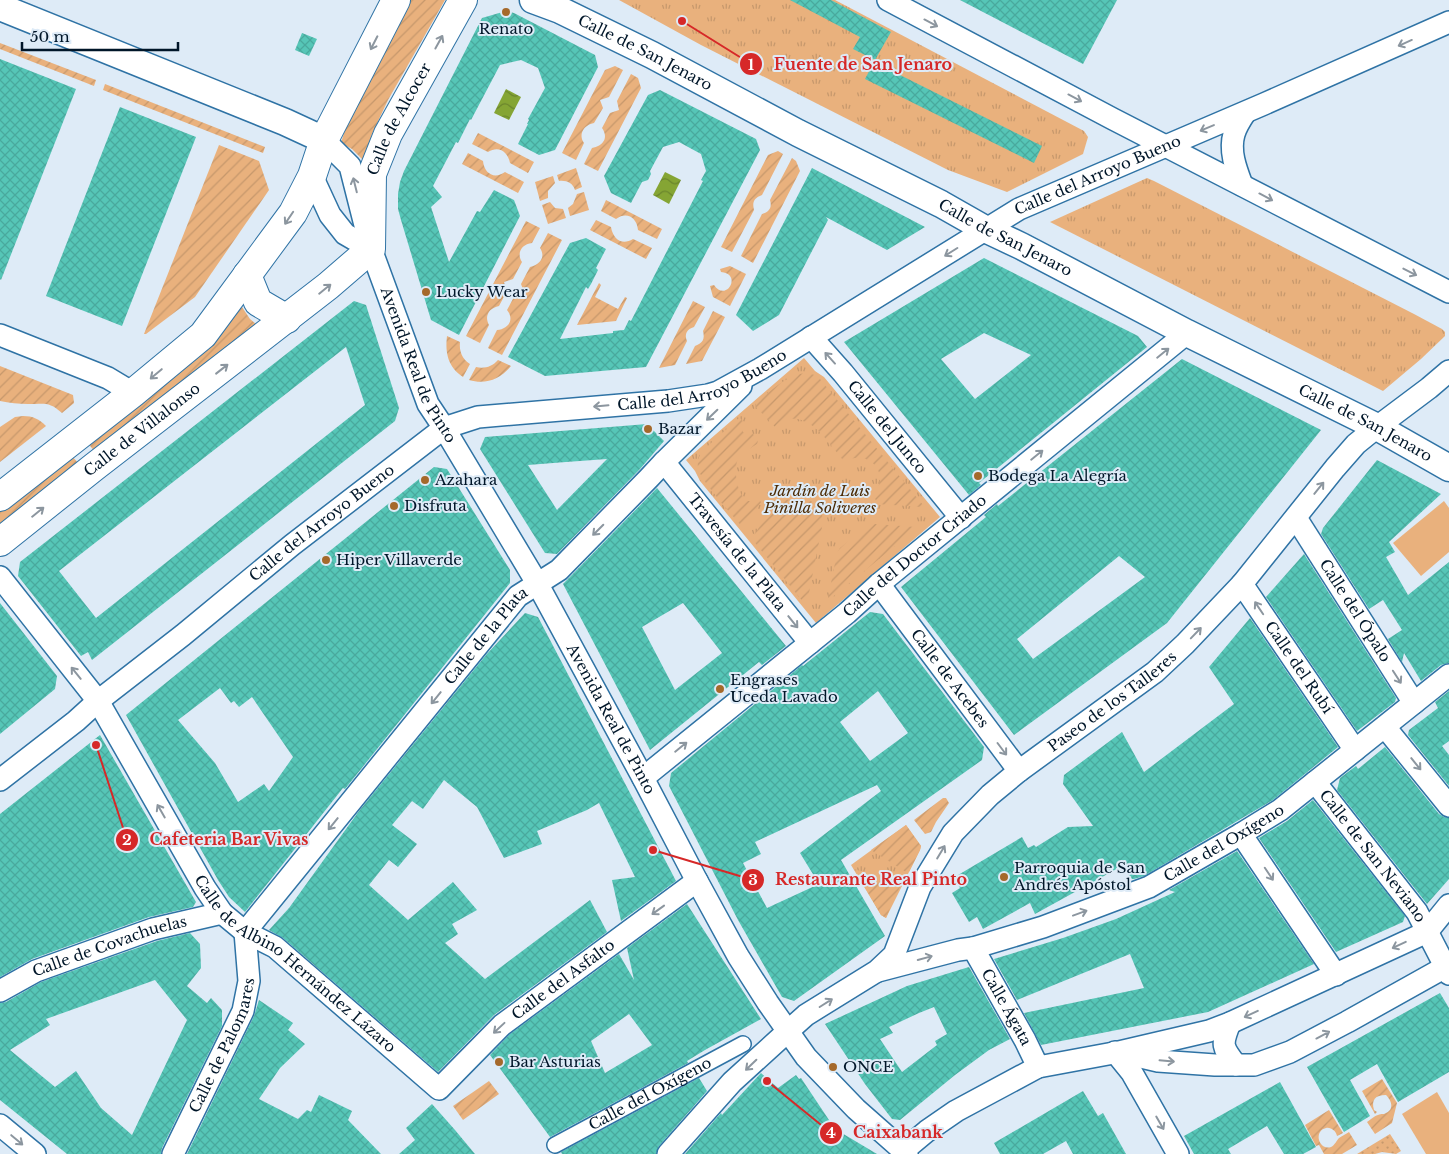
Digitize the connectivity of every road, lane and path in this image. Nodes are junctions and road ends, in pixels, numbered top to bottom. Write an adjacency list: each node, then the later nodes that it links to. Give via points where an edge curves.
1 (396, 0): 9 (main road, one-way to 9)
2 (463, 0): 14 (main road, Calle de Alcocer, one-way to 2, via 372,174 388,134)
3 (533, 0): 5 (street, Calle de San Jenaro)
4 (888, 0): 10 (street, one-way to 10)
5 (556, 5): 13 (street, Calle de San Jenaro)
6 (0, 7): 9 (street)
7 (1449, 22): 8 (street, Calle del Arroyo Bueno, one-way to 8)
8 (1245, 112): 10 (street, Calle del Arroyo Bueno, one-way to 10); 12 (street, via 1234,133 1232,148)
9 (324, 140): 11 (main road); 14 (street, Avenida Real de Pinto, one-way to 9, via 350,166)
10 (1167, 146): 12 (street); 13 (street, Calle del Arroyo Bueno, via 1019,209)
11 (312, 176): 14 (street, via 330,215 345,234); 15 (main road, one-way to 15, via 293,213)
12 (1242, 185): 16 (street, one-way to 16)
13 (985, 229): 18 (street, Calle de San Jenaro); 20 (street, Calle del Arroyo Bueno, one-way to 20)
14 (371, 249): 17 (main road, Calle de Villalonso, one-way to 14); 25 (street, Avenida Real de Pinto, via 428,404)
15 (248, 275): 17 (main road, via 258,302); 23 (main road, one-way to 23, via 203,335)
16 (1449, 292)
17 (287, 319): 31 (main road, Calle de Villalonso, one-way to 17)
18 (1187, 333): 24 (street, Calle de San Jenaro); 29 (street, Calle del Doctor Criado, one-way to 18)
19 (0, 335): 23 (street, via 108,378)
20 (811, 338): 21 (street, Calle del Arroyo Bueno); 29 (street, Calle del Junco, one-way to 20)
21 (760, 369): 25 (street, Calle del Arroyo Bueno, one-way to 25, via 708,396 478,417); 26 (street, Calle de la Plata, one-way to 26)
22 (1449, 371): 24 (street, Paseo de los Talleres)
23 (134, 393): 28 (main road)
24 (1377, 427): 27 (street, Calle de San Jenaro); 30 (street, Paseo de los Talleres, one-way to 24, via 1351,450)
25 (444, 428): 33 (street, Avenida Real de Pinto); 38 (street, Calle del Arroyo Bueno)
26 (664, 462): 33 (street, Calle de la Plata, one-way to 33, via 559,570); 36 (street, Travesía de la Plata, one-way to 36)
27 (1449, 468)
28 (0, 497)
29 (961, 518): 34 (street, Calle del Doctor Criado)
30 (1296, 518): 35 (street, Paseo de los Talleres); 39 (street, Calle del Ópalo, one-way to 39)
31 (0, 542)
32 (0, 578): 38 (street, Calle de Albino Hernández Lázaro, one-way to 32)
33 (537, 584): 43 (street, Avenida Real de Pinto); 51 (street, Calle de la Plata, one-way to 51, via 518,596)
34 (879, 584): 36 (street, Calle del Doctor Criado); 42 (street, Calle de Acebes, one-way to 42)
35 (1242, 584): 41 (street, Calle del Rubí, one-way to 35); 42 (street, Paseo de los Talleres, one-way to 35, via 1155,672)
36 (810, 643): 43 (street, Calle del Doctor Criado, one-way to 36)
37 (1449, 674): 39 (street, Calle del Oxígeno)
38 (98, 701): 44 (street, Calle del Arroyo Bueno); 50 (street, Calle de Albino Hernández Lázaro, one-way to 38)
39 (1414, 703): 40 (street, Calle del Oxígeno)
40 (1385, 727): 41 (street, Calle del Oxígeno); 46 (street, one-way to 46)
41 (1355, 750): 45 (street, Calle del Oxígeno)
42 (1019, 772): 55 (street, Paseo de los Talleres, one-way to 42, via 894,955 920,887 953,833 990,795)
43 (643, 778): 48 (street, Avenida Real de Pinto)
44 (0, 780)
45 (1315, 782): 47 (street, Calle del Oxígeno, via 1280,810); 52 (street, Calle de San Neviano, via 1416,912)
46 (1449, 806)
47 (1241, 834): 53 (street, Calle del Oxígeno, one-way to 47, via 1043,927 1149,887); 56 (street, one-way to 56)
48 (697, 881): 59 (street, Avenida Real de Pinto, via 738,956); 64 (street, Calle del Asfalto, one-way to 64, via 502,1025)
49 (1449, 905): 52 (street)
50 (222, 913): 51 (street, Calle de Albino Hernández Lázaro); 57 (street, Calle de Covachuelas, via 153,929 36,971)
51 (245, 932): 64 (street, Calle de Albino Hernández Lázaro, via 275,947); 69 (street, Calle de Palomares, via 249,981 243,1011)
52 (1426, 932): 54 (street, Calle de San Neviano); 56 (street, one-way to 56)
53 (973, 948): 55 (street, Calle del Oxígeno, one-way to 53); 63 (street, Calle Ágata)
54 (1448, 969): 62 (street, one-way to 54, via 1254,1064 1290,1052)
55 (877, 971): 59 (street, Paseo de los Talleres, one-way to 55, via 806,1015)
56 (1336, 974): 58 (street, one-way to 58)
57 (0, 991)
58 (1230, 1023): 61 (street, via 1209,1031); 62 (street, via 1224,1043 1226,1052)
59 (787, 1032): 67 (street, Avenida Real de Pinto, via 806,1057 856,1109); 70 (street, Paseo de los Talleres, one-way to 70, via 732,1082)
60 (743, 1044): 66 (street, Calle del Oxígeno)
61 (1117, 1052): 62 (street, one-way to 62, via 1158,1061); 63 (street); 71 (street, one-way to 71)
62 (1236, 1065)
63 (1038, 1067): 67 (street, via 956,1112 927,1131)
64 (438, 1089)
65 (0, 1125): 68 (street, one-way to 68)
66 (555, 1145)
67 (905, 1152)
68 (35, 1154)
69 (173, 1154)
70 (668, 1154)
71 (1178, 1154)

